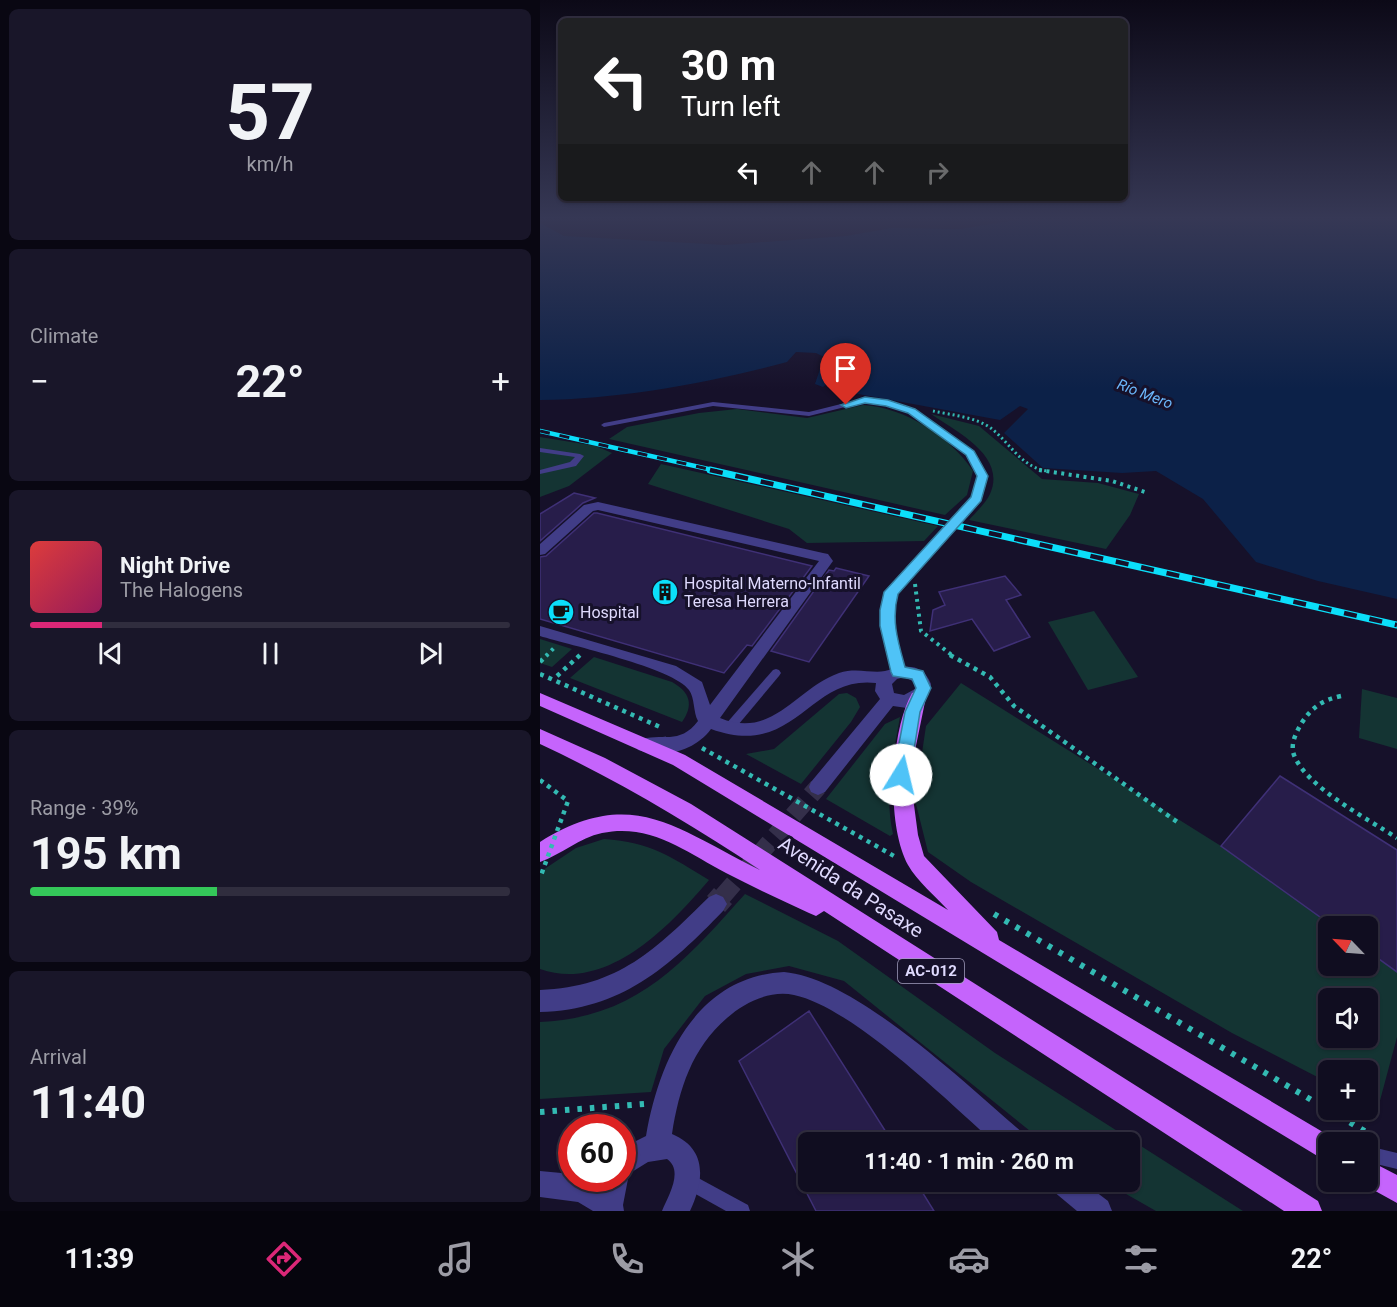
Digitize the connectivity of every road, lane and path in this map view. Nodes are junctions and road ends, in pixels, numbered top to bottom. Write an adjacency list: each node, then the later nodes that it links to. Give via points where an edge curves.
1 (911, 411): 2 (lane, via 865,400 809,414 713,404); 5 (path, via 977,421 991,428 1018,457 1040,470 1112,481); 7 (lane, bridge, via 970,453 983,476 976,498)
2 (604, 425)
3 (540, 450): 4 (lane, via 580,456 573,464)
4 (540, 472)
5 (1144, 492)
6 (540, 551): 17 (street, Avenida da Pasaxe, via 589,508 598,506 823,557 826,561 821,570)
7 (904, 576): 11 (lane, via 891,592 886,610); 23 (path, via 915,580 921,631 949,654 990,677 1014,706)
8 (540, 631): 17 (street, via 669,669 691,680 697,687 704,717)
9 (580, 654): 12 (path)
10 (776, 673): 18 (lane)
11 (893, 675): 14 (street, via 912,672 921,678 924,688); 16 (street, via 882,686); 18 (street, via 860,674 838,680 777,724 761,730)
12 (557, 676)
13 (1341, 696): 24 (path, via 1324,699 1310,709 1296,734 1293,752 1298,764 1329,792)
14 (918, 697): 16 (street, via 907,702); 29 (main road, via 901,775 908,835 916,861)
15 (540, 699): 20 (main road, Avenida da Pasaxe)
16 (889, 699): 22 (street)
17 (709, 720): 18 (street); 20 (street, Avenida da Pasaxe, via 697,735 681,744)
18 (729, 728)
19 (543, 739): 28 (main road, Avenida da Pasaxe / AC-012, via 599,763 684,810)
20 (644, 745): 29 (main road, Avenida da Pasaxe, via 679,760)
21 (540, 780): 26 (path, bridge, via 568,801)
22 (818, 787)
23 (1180, 824)
24 (1397, 837)
25 (540, 853): 28 (main road, via 582,829 606,822 644,823 674,833 720,860)
26 (540, 878)
27 (716, 904): 30 (street, via 650,966 623,982 574,1001)
28 (874, 935): 49 (main road, Avenida da Pasaxe / AC-012)
29 (1001, 952): 34 (main road, Avenida da Pasaxe)
30 (540, 1001)
31 (663, 1103): 32 (path); 33 (street, via 684,1049 710,1016 739,995 768,984 792,984 815,990 877,1028); 35 (street)
32 (540, 1112)
33 (1002, 1132)
34 (1318, 1141)
35 (658, 1143): 36 (street); 40 (street, via 679,1151 688,1166)
36 (636, 1152)
37 (1378, 1156): 38 (lane)
38 (1397, 1161)
39 (1378, 1179): 42 (main road)
40 (689, 1181): 46 (street); 47 (lane)
41 (540, 1184): 45 (street, via 582,1190)
42 (1397, 1190)
43 (613, 1192): 45 (street)
44 (1074, 1192): 48 (street)
45 (610, 1208)
46 (676, 1211)
47 (742, 1211)
48 (1098, 1211)
49 (1308, 1211)

